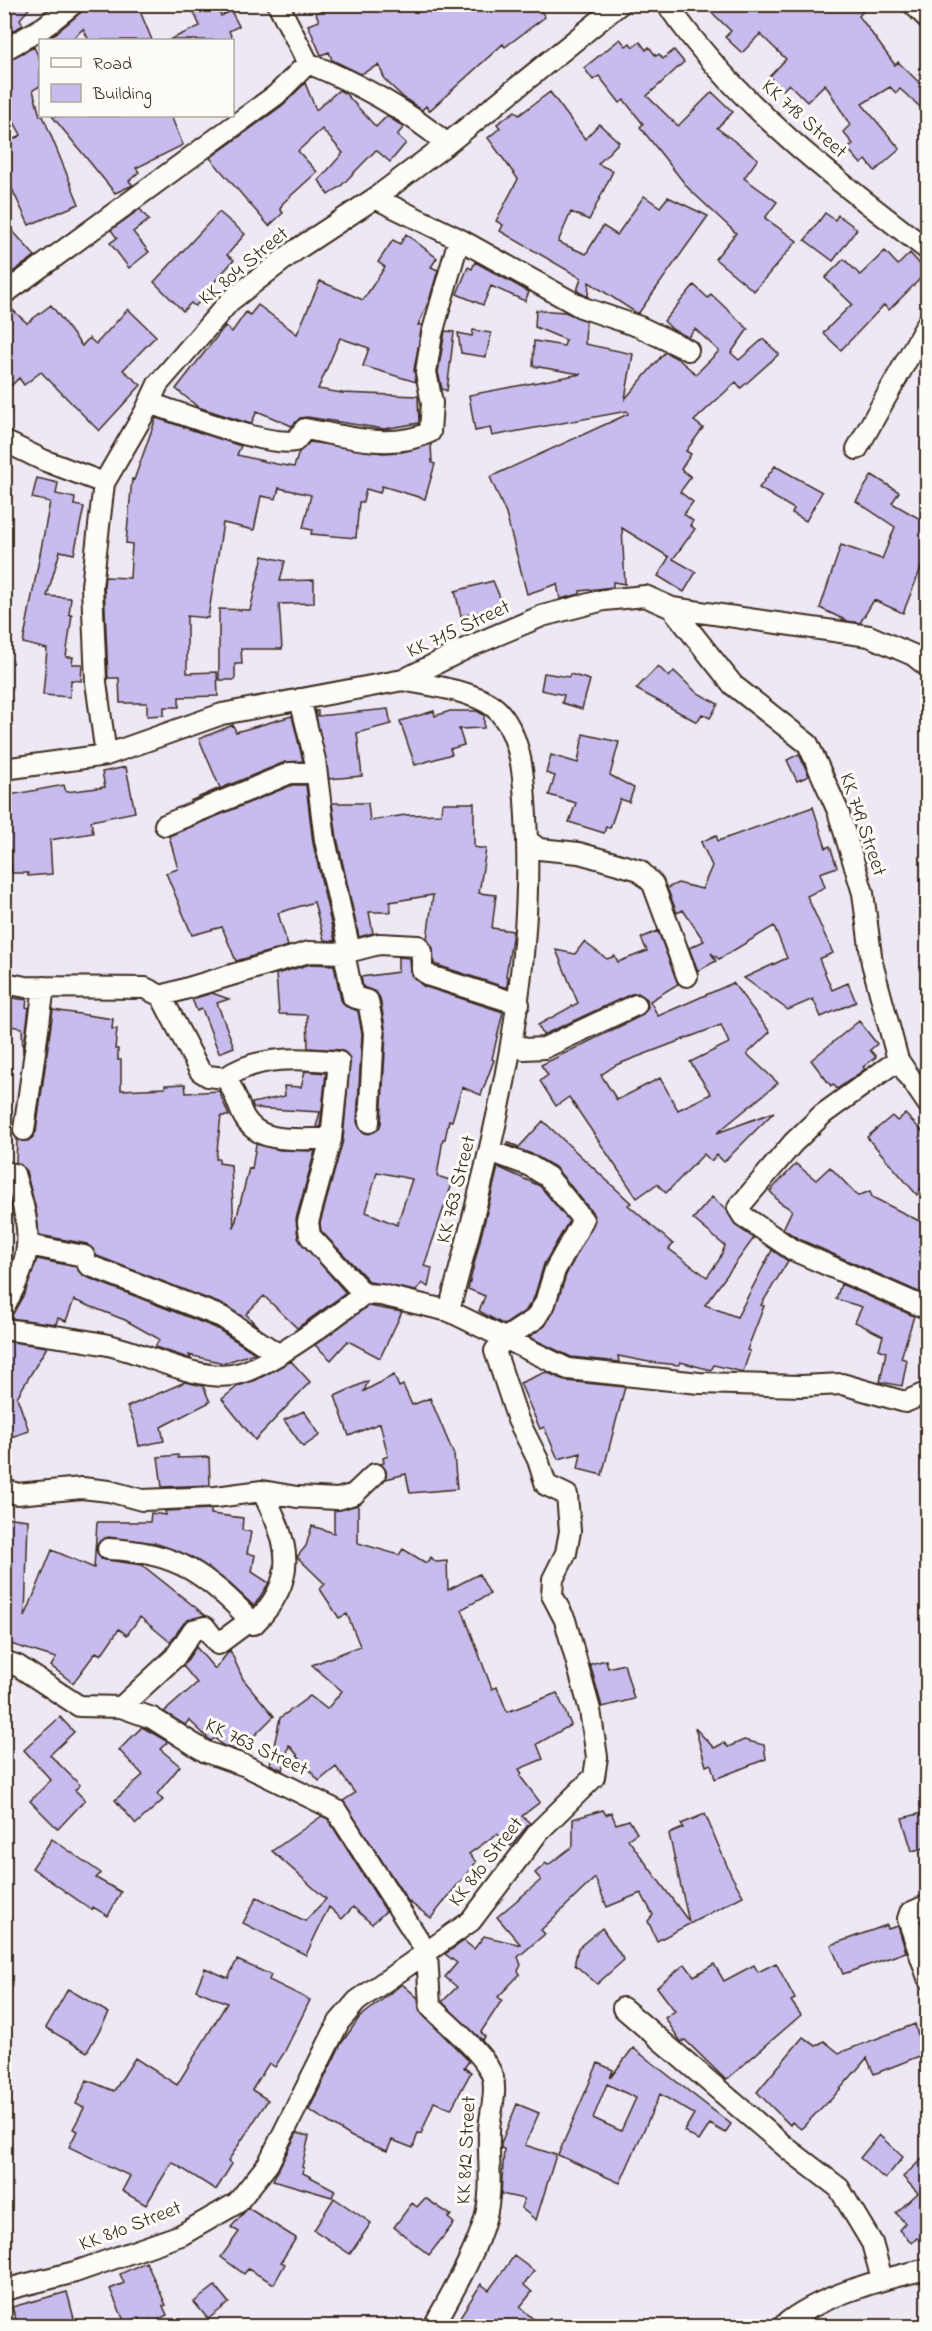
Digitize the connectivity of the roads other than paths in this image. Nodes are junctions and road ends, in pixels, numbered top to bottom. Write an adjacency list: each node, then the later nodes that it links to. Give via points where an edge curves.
1 (73, 4): 7 (street, via 44,27)
2 (278, 4): 8 (street)
3 (620, 4): 9 (street, KK 804 Street)
4 (667, 4): 12 (street, KK 718 Street, via 709,62 751,103 863,202)
5 (913, 4): 6 (street)
6 (927, 19)
7 (4, 50)
8 (308, 63): 9 (street, via 413,115); 13 (street, via 276,95 8,291)
9 (447, 144): 10 (street, KK 804 Street)
10 (375, 198): 11 (street); 16 (street, KK 804 Street, via 296,250 230,301 158,384)
11 (459, 239): 15 (street, via 581,307 640,327); 16 (street, via 432,334 426,372 432,403 430,432 413,440 374,441 305,429 295,441 286,443 247,435)
12 (927, 250)
13 (4, 290)
14 (927, 322): 18 (street)
15 (688, 350)
16 (149, 403): 19 (street, KK 804 Street)
17 (4, 441): 19 (street)
18 (857, 449)
19 (104, 483): 24 (street, KK 804 Street, via 92,586 96,682)
20 (672, 608): 21 (street, KK 715 Street, via 869,636 913,655); 22 (street, KK 715 Street, via 645,596 542,616); 37 (street, KK 749 Street, via 733,685 808,744 838,811 863,893 872,963)
21 (927, 667)
22 (403, 680): 23 (street, KK 715 Street); 28 (street, KK 763 Street, via 470,695 499,711 518,748)
23 (300, 699): 24 (street, KK 715 Street, via 222,714); 26 (street)
24 (106, 755): 25 (street, KK 715 Street)
25 (4, 769)
26 (316, 773): 27 (street, via 290,773); 29 (street)
27 (165, 825)
28 (527, 840): 30 (street, via 539,849 579,853 639,870 652,884); 34 (street, KK 763 Street, via 529,901)
29 (347, 952): 33 (street, via 309,952); 34 (street, via 379,944 418,946 422,970 430,976); 40 (street, via 352,997 368,1001 374,1033)
30 (687, 976)
31 (4, 982): 32 (street)
32 (44, 987): 33 (street, via 146,988); 41 (street)
33 (161, 996): 38 (street, via 200,1071)
34 (519, 1004): 36 (street, KK 763 Street)
35 (636, 1005): 36 (street, via 544,1048 524,1049)
36 (512, 1042): 43 (street, KK 763 Street)
37 (897, 1060): 39 (street, KK 749 Street); 48 (street, via 823,1114 780,1157 738,1208 743,1216 794,1250)
38 (225, 1078): 42 (street, via 245,1119 265,1137); 42 (street, via 267,1061 339,1062)
39 (927, 1104)
40 (369, 1122)
41 (24, 1130)
42 (331, 1139): 46 (street, via 308,1222 310,1236)
43 (490, 1151): 49 (street, KK 763 Street); 51 (street, via 548,1177 583,1220 555,1270 545,1303 535,1319)
44 (4, 1172): 45 (street, via 14,1174 28,1228)
45 (28, 1245): 47 (street, via 22,1269); 52 (street, via 84,1256 88,1265 222,1317)
46 (364, 1294): 49 (street); 52 (street)
47 (4, 1306)
48 (927, 1309)
49 (449, 1311): 51 (street)
50 (4, 1329): 52 (street, via 111,1346 207,1375 236,1374)
51 (504, 1339): 53 (street, via 568,1369 699,1383 842,1384 905,1402); 62 (street, KK 810 Street, via 495,1351 518,1420 546,1485 567,1495 570,1532 566,1553 553,1579 552,1595 565,1620 581,1676 597,1757 594,1777 538,1831 471,1921)
52 (278, 1354)
53 (927, 1392)
54 (375, 1474): 56 (street, via 354,1494 338,1498)
55 (4, 1489): 56 (street, via 17,1494 81,1488 142,1500)
56 (262, 1491): 58 (street, via 281,1528 286,1563 279,1594)
57 (108, 1549): 58 (street, via 168,1557 200,1575)
58 (254, 1624): 60 (street, via 245,1624 218,1644 205,1627 193,1630 175,1657)
59 (4, 1661): 60 (street, KK 763 Street, via 79,1706)
60 (121, 1707): 62 (street, KK 763 Street, via 152,1718 206,1752 246,1766 336,1810)
61 (927, 1905): 63 (street, via 910,1913 908,1919)
62 (427, 1953): 67 (street, KK 810 Street, via 357,2001 339,2022 268,2164 237,2203 181,2235 75,2272); 68 (street, KK 812 Street, via 430,2006 484,2062 493,2078 494,2099 485,2218)
63 (927, 1978)
64 (623, 2008): 66 (street, via 839,2188 872,2243)
65 (927, 2269): 66 (street)
66 (882, 2279): 69 (street, via 796,2315)
67 (4, 2290)
68 (434, 2326)
69 (783, 2326)

